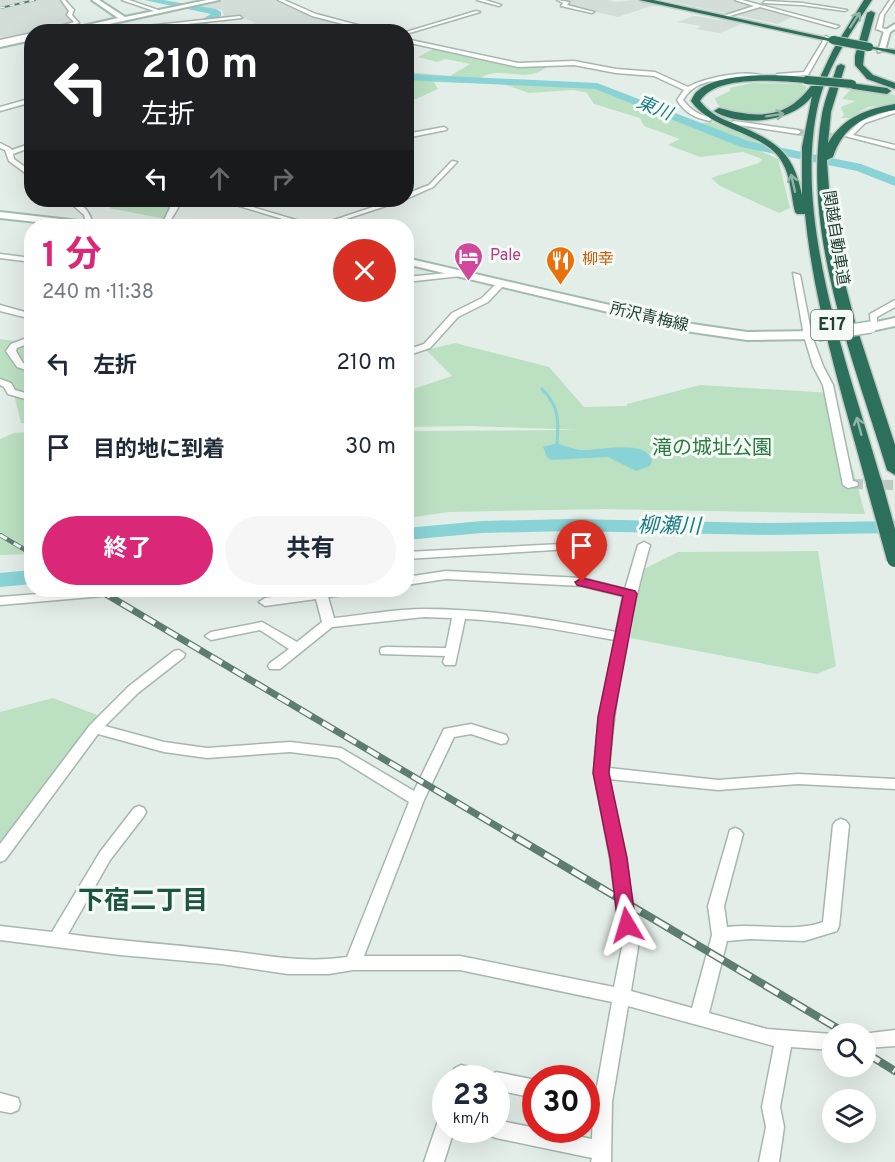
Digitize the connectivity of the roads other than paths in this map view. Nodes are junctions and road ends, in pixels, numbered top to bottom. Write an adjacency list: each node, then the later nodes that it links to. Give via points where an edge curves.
1 (63, 0): 23 (street, via 72,11 69,15 77,23)
2 (95, 0): 22 (street)
3 (124, 0): 17 (street)
4 (216, 0): 17 (street)
5 (280, 0): 26 (street, via 314,15)
6 (479, 0): 14 (street)
7 (559, 0): 19 (street, via 567,3 563,5)
8 (643, 0): 32 (highway)
9 (653, 0): 20 (highway)
10 (737, 0): 15 (street)
11 (749, 0): 13 (street)
12 (892, 0): 30 (street, via 879,29)
13 (772, 3): 15 (street); 27 (street, via 847,8)
14 (499, 5)
15 (760, 6): 20 (street); 27 (street)
16 (872, 7): 37 (highway, 関越自動車道 / E17, one-way to 16); 40 (highway, via 859,65 870,77); 57 (highway, 関越自動車道 / E17, via 839,70 827,108)
17 (159, 11): 22 (street)
18 (478, 12): 29 (street)
19 (592, 12)
20 (728, 16): 32 (highway)
21 (240, 17): 25 (street)
22 (122, 18): 24 (street)
23 (73, 24)
24 (93, 24)
25 (171, 24)
26 (350, 24)
27 (836, 26): 32 (street)
28 (895, 26): 30 (street)
29 (414, 31)
30 (887, 31): 35 (street)
31 (24, 38): 34 (street)
32 (830, 38): 35 (highway, bridge); 39 (street, via 802,75 729,78)
33 (414, 42): 39 (street, via 518,65 574,63 655,74)
34 (0, 43)
35 (882, 48): 36 (highway)
36 (895, 51)
37 (832, 58): 38 (highway, one-way to 37, via 730,84 711,91 705,100 717,110 734,115 763,117 788,112 805,102); 69 (highway, 関越自動車道 / E17, via 814,107 807,158 808,210)
38 (807, 81): 40 (highway, bridge); 69 (highway, one-way to 38, via 786,161 772,146 705,112 697,104 697,95 713,85 734,81)
39 (688, 89): 46 (street, via 681,97 682,104 695,115)
40 (895, 90)
41 (24, 102): 43 (street)
42 (895, 106): 57 (highway, via 866,113 848,123)
43 (0, 109)
44 (895, 111): 45 (street)
45 (877, 116): 47 (street); 55 (street, via 863,122 848,136)
46 (710, 119)
47 (895, 121)
48 (734, 123): 50 (street)
49 (444, 129): 51 (street)
50 (798, 132)
51 (414, 135)
52 (840, 138): 55 (street)
53 (0, 145): 56 (street)
54 (24, 148): 56 (street)
55 (895, 149)
56 (10, 153): 59 (street, via 11,160)
57 (824, 161): 88 (highway, 関越自動車道 / E17, via 824,210 845,307)
58 (454, 162): 60 (street, via 431,186)
59 (24, 170)
60 (414, 193)
61 (78, 207): 66 (street)
62 (247, 207): 67 (street)
63 (378, 207): 68 (street)
64 (0, 214): 65 (street)
65 (38, 219)
66 (88, 219)
67 (288, 219)
68 (341, 219)
69 (815, 244): 93 (highway, 関越自動車道 / E17, one-way to 69, bridge, via 836,340)
70 (0, 256): 71 (street)
71 (24, 259)
72 (414, 263): 73 (street, 所沢青梅線)
73 (458, 273): 75 (street); 76 (street, 所沢青梅線)
74 (796, 275): 82 (street)
75 (414, 279)
76 (501, 284): 82 (street, 所沢青梅線, via 711,332); 84 (street, via 485,300 455,315 427,346)
77 (895, 303): 81 (street, via 873,316)
78 (0, 308): 79 (street)
79 (24, 315)
80 (895, 322): 81 (street, 所沢青梅線)
81 (873, 326): 82 (street, 所沢青梅線, bridge)
82 (813, 335): 89 (street, via 818,366 828,385 848,485)
83 (24, 342): 85 (street, via 11,351)
84 (414, 350)
85 (24, 366)
86 (0, 382): 87 (street, via 8,385 11,392)
87 (24, 396)
88 (895, 470)
89 (853, 484)
90 (600, 545): 92 (street)
91 (644, 545): 95 (street)
92 (414, 556)
93 (895, 559)
94 (414, 580): 95 (street, via 446,575 582,582)
95 (630, 594): 104 (street)
96 (46, 597): 99 (street)
97 (300, 597): 100 (street)
98 (322, 597): 102 (street)
99 (0, 601)
100 (265, 602)
101 (459, 615): 102 (street, via 424,613); 104 (street, via 557,625); 106 (street, via 451,657)
102 (329, 623): 105 (street)
103 (211, 636): 105 (street, via 262,626)
104 (622, 637): 111 (street, via 606,717)
105 (297, 648): 108 (street)
106 (386, 651)
107 (179, 654): 109 (street, via 133,690)
108 (275, 666)
109 (95, 728): 113 (street, via 164,747 207,753 290,747 341,753); 117 (street)
110 (501, 739): 113 (street, via 471,729 449,733)
111 (601, 773): 112 (street, via 718,785 798,779); 122 (street, via 630,947)
112 (895, 784)
113 (417, 800): 121 (street)
114 (139, 812): 120 (street, via 105,856)
115 (841, 825): 119 (street, via 831,926 816,933 788,936 758,932)
116 (735, 834): 119 (street, via 716,906)
117 (0, 856)
118 (0, 933): 120 (street)
119 (720, 934): 123 (street)
120 (57, 940): 121 (street, via 288,967)
121 (353, 963): 122 (street, via 460,963)
122 (621, 996): 123 (street); 128 (street)
123 (699, 1016): 125 (street)
124 (895, 1038): 126 (street)
125 (784, 1039): 127 (street); 133 (street, via 771,1107 775,1126)
126 (876, 1039)
127 (822, 1041)
128 (600, 1081)
129 (510, 1133): 131 (street)
130 (440, 1143): 132 (street)
131 (601, 1156)
132 (434, 1162)
133 (769, 1162)

